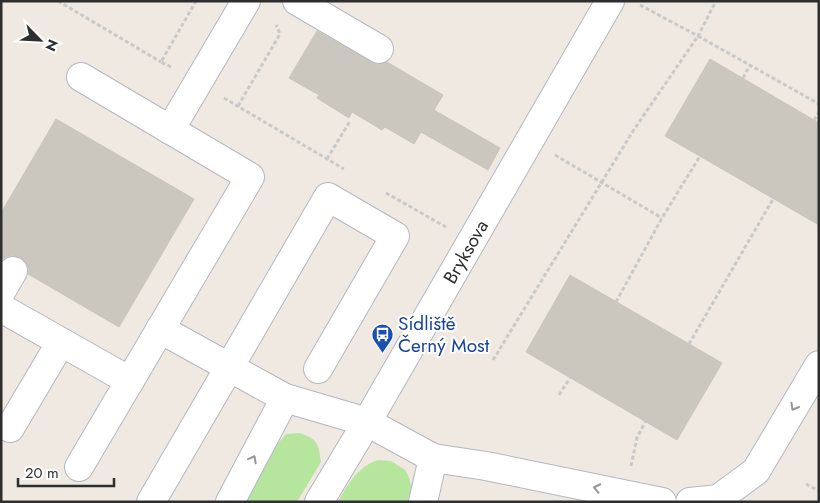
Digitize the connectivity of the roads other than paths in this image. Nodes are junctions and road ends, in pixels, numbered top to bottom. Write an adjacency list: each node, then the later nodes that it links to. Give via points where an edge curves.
1 (246, 1): 6 (street)
2 (297, 1): 4 (street)
3 (610, 1): 15 (street, Bryksova)
4 (379, 49)
5 (81, 77): 6 (street)
6 (170, 130): 8 (street, via 250,177)
7 (1, 308): 9 (street)
8 (160, 329): 11 (street); 13 (street)
9 (61, 342): 13 (street); 16 (street)
10 (819, 365): 24 (street, one-way to 24, via 756,471 718,500)
11 (229, 367): 12 (street, via 328,197 395,236); 14 (street); 19 (street)
12 (318, 369)
13 (130, 381): 18 (street)
14 (285, 398): 15 (street); 20 (street, one-way to 14)
15 (367, 422): 17 (street); 21 (street, Bryksova)
16 (10, 428)
17 (433, 458): 22 (street); 23 (street, one-way to 17)
18 (79, 467)
19 (151, 502)
20 (230, 502)
21 (319, 502)
22 (422, 502)
23 (662, 502)
24 (690, 502)

